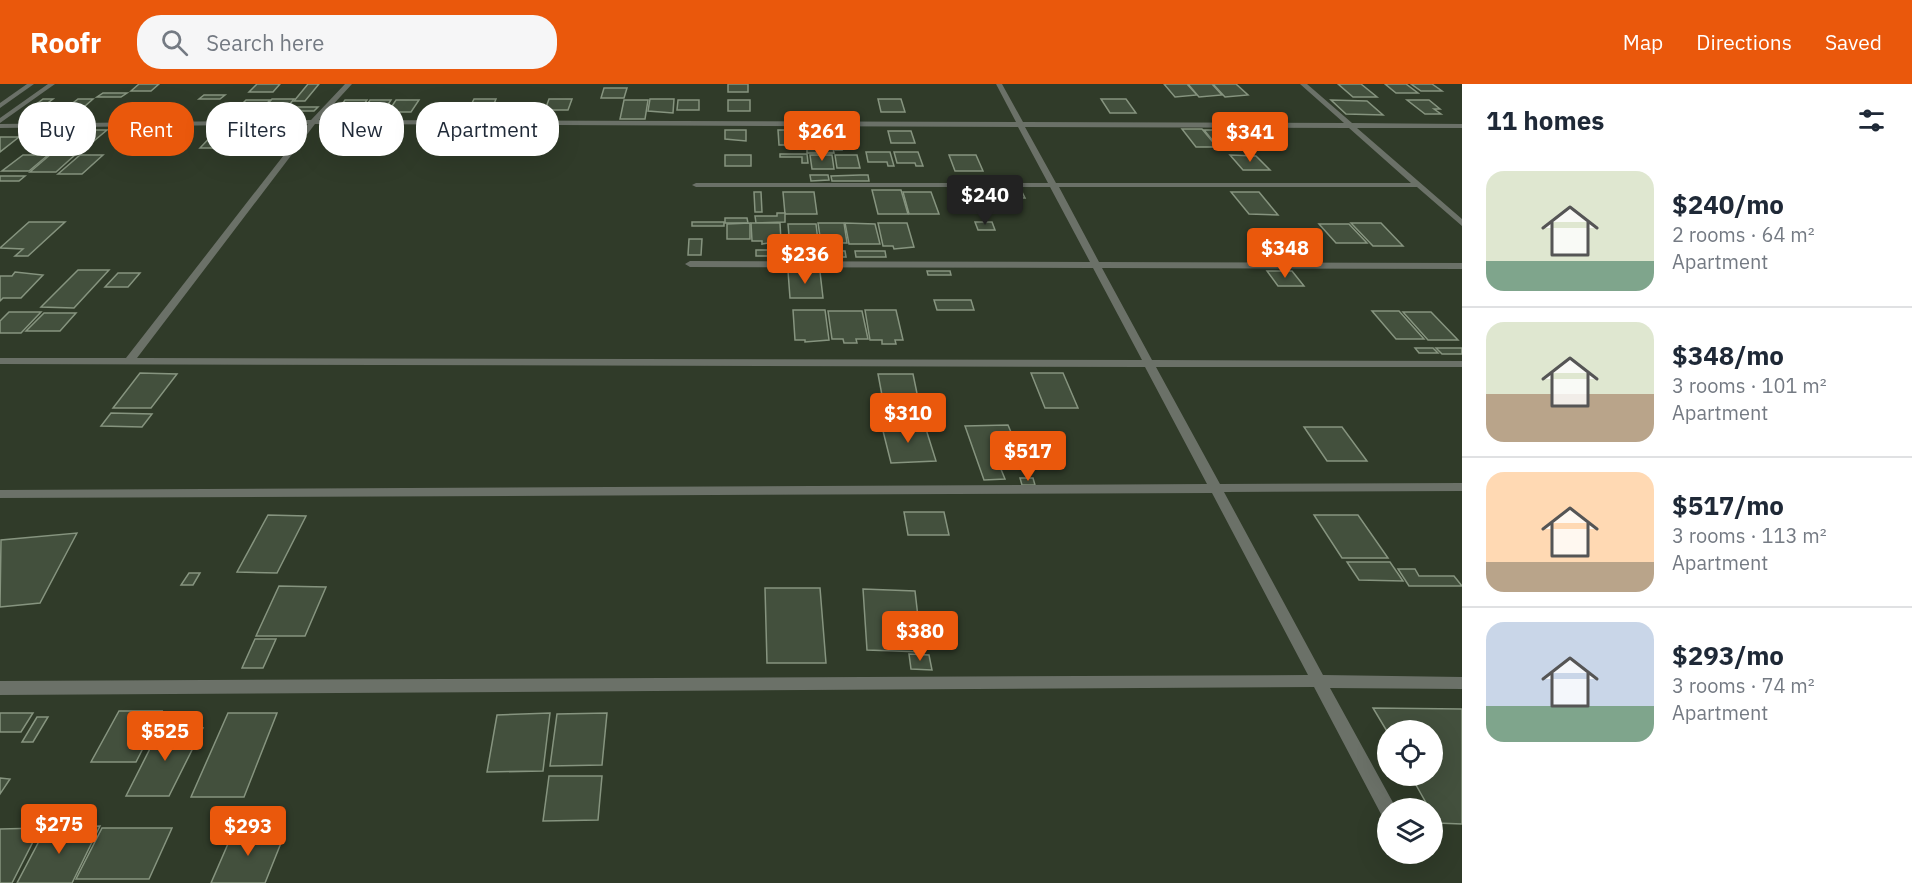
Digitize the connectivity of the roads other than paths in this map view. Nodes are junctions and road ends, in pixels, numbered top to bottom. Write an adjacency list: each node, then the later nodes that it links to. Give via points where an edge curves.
1 (31, 84): 6 (street)
2 (52, 84): 7 (street)
3 (349, 84): 8 (street)
4 (999, 84): 9 (street)
5 (1303, 84): 11 (street)
6 (0, 106)
7 (0, 121)
8 (314, 122): 9 (street); 10 (street); 20 (street)
9 (1021, 125): 11 (street); 14 (street)
10 (0, 126)
11 (1350, 126): 12 (street); 15 (street)
12 (1462, 126)
13 (696, 185): 14 (street)
14 (1053, 185): 15 (street); 18 (street)
15 (1419, 185): 16 (street)
16 (1462, 223)
17 (690, 264): 18 (street)
18 (1096, 265): 19 (street); 22 (street)
19 (1462, 266)
20 (130, 360): 21 (street); 22 (street)
21 (0, 361)
22 (1149, 364): 23 (street); 24 (street)
23 (1462, 364)
24 (1215, 487): 25 (street); 26 (street); 27 (street)
25 (1462, 487)
26 (0, 494)
27 (1319, 681): 28 (street); 29 (street); 30 (street)
28 (1462, 683)
29 (0, 688)
30 (1382, 798)

